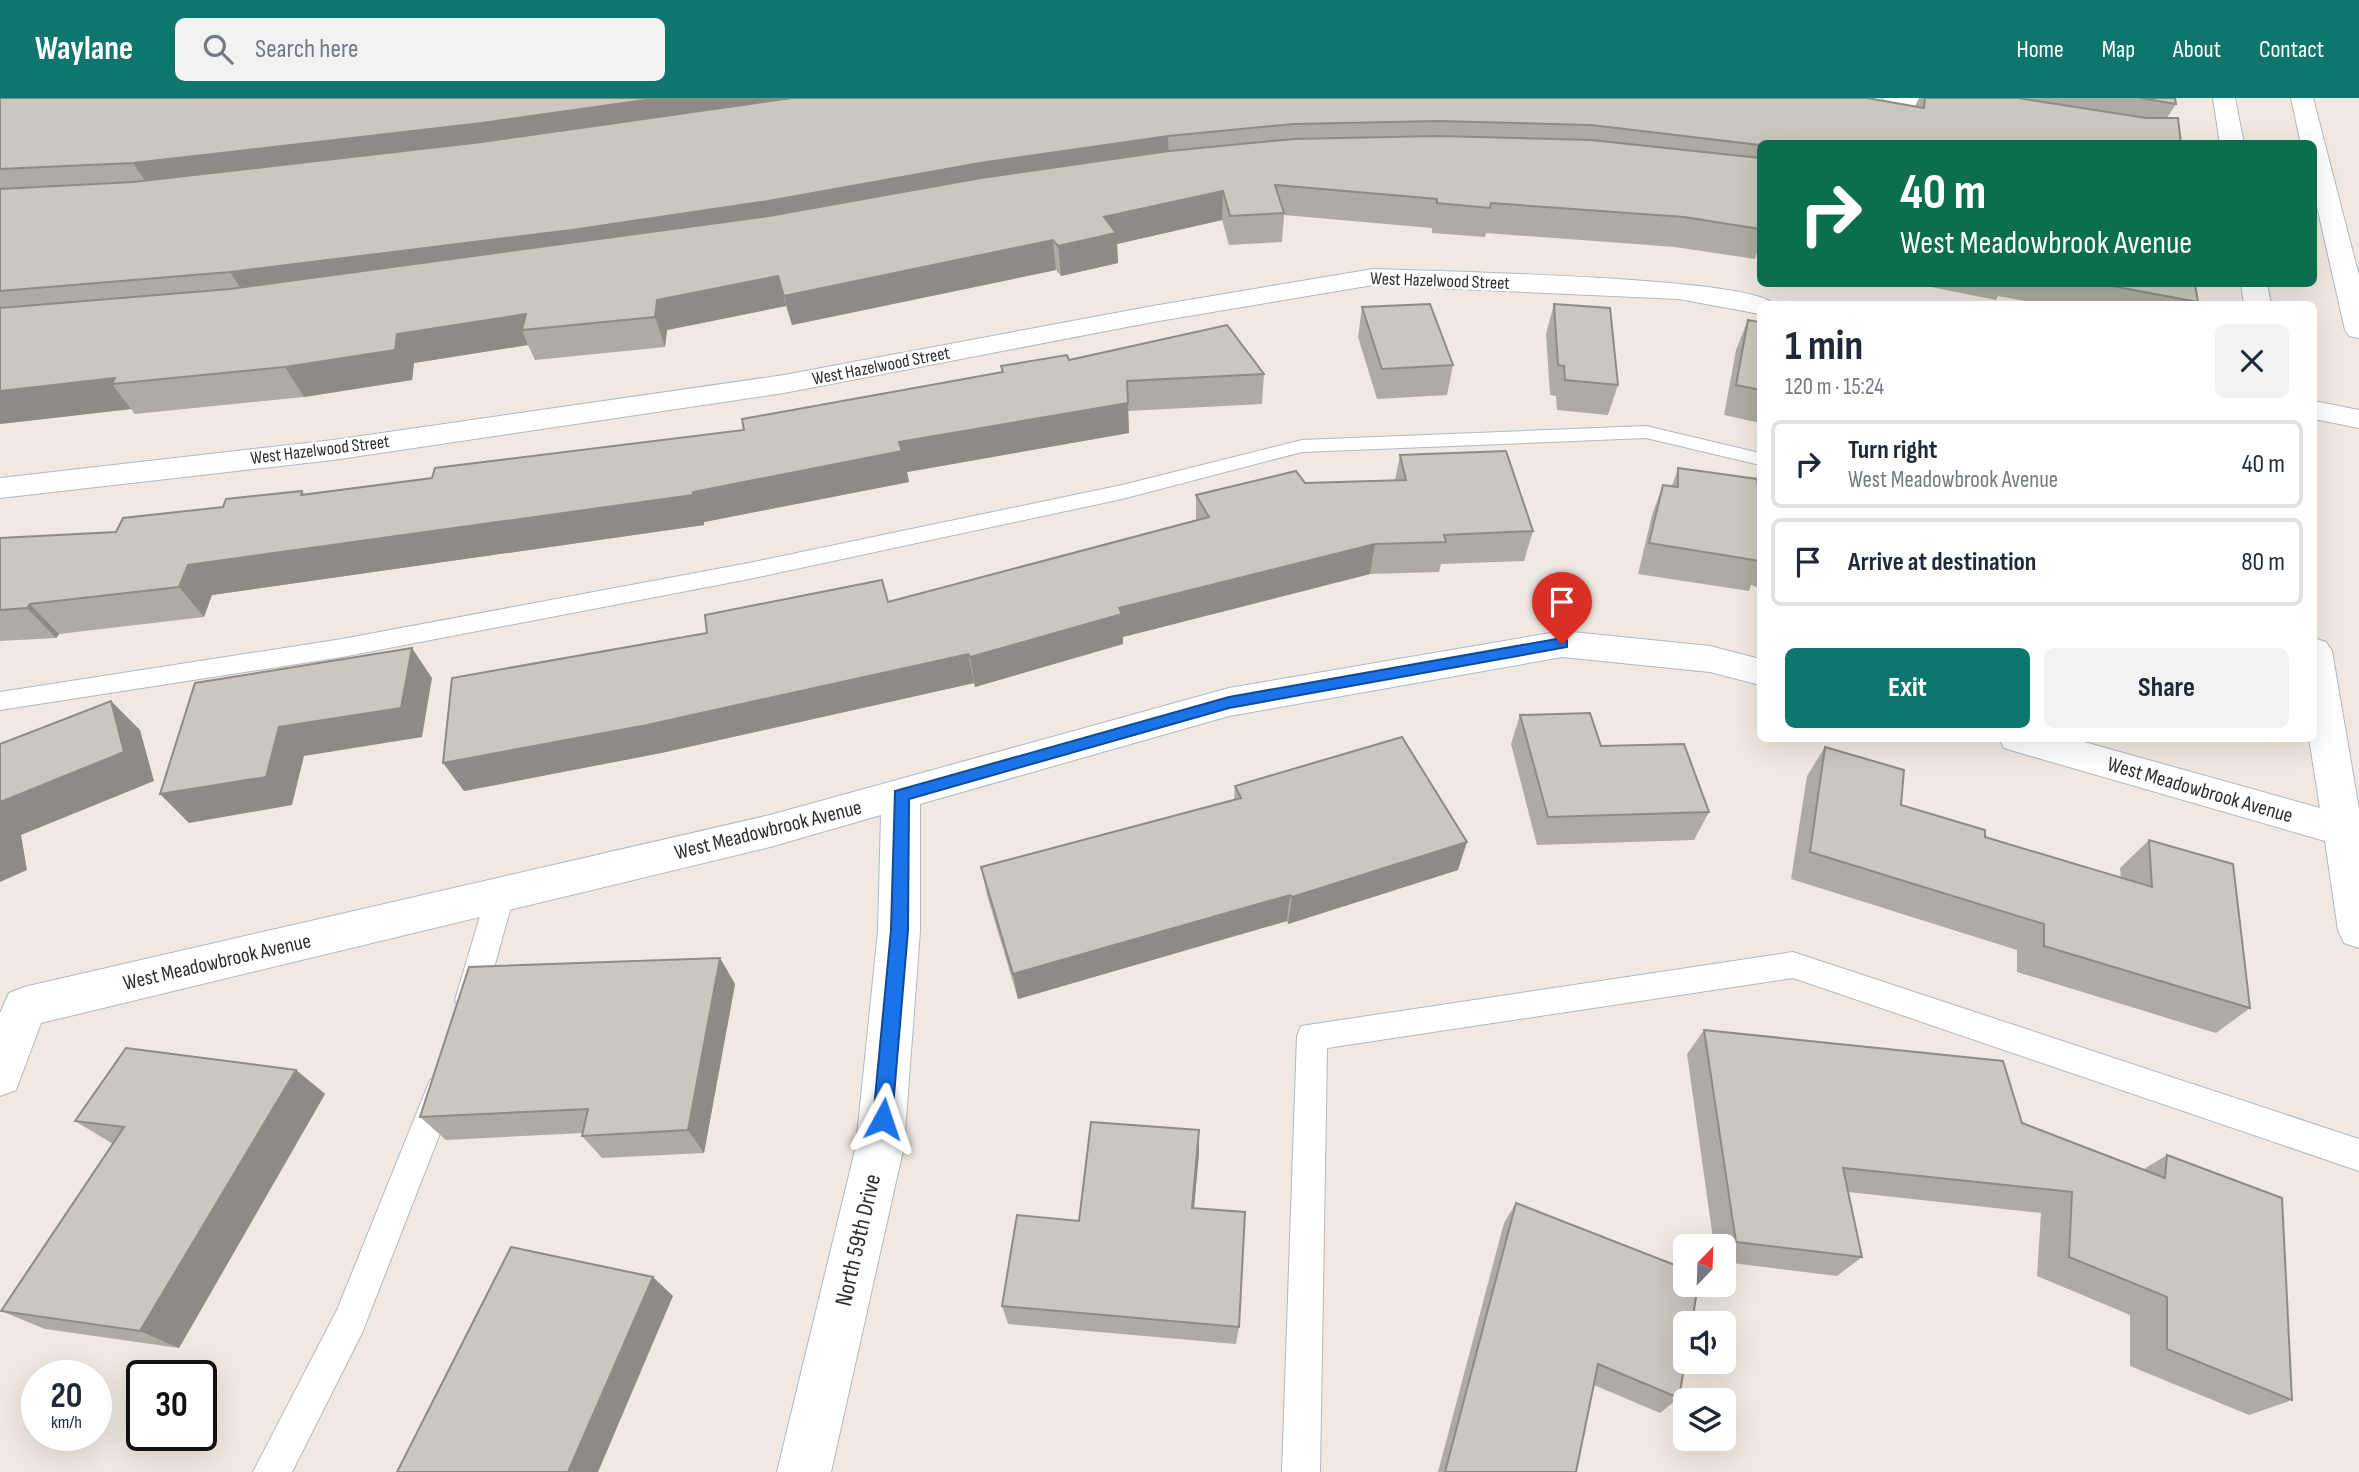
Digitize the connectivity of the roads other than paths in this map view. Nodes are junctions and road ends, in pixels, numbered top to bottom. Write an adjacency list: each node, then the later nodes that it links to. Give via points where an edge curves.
1 (1893, 98): 4 (street)
2 (2224, 98): 5 (street)
3 (2302, 98): 6 (street)
4 (1996, 114)
5 (2231, 140)
6 (2312, 140)
7 (2317, 160): 9 (street)
8 (1757, 305): 13 (street, West Hazelwood Street, via 1678,291 1373,277 784,384 333,450)
9 (2359, 330)
10 (2317, 411): 11 (street)
11 (2359, 419)
12 (1757, 458): 16 (lane, via 1646,432 1302,446 1122,492 749,571 342,648)
13 (0, 488)
14 (2317, 670): 19 (street)
15 (1757, 671): 18 (street, West Meadowbrook Avenue, via 1710,659 1562,644 1229,702)
16 (0, 701)
17 (2031, 742): 19 (street, West Meadowbrook Avenue)
18 (901, 795): 20 (street, West Meadowbrook Avenue); 27 (street, North 59th Drive, via 899,930 880,1146)
19 (2343, 830): 21 (street)
20 (500, 895): 22 (lane); 24 (street, West Meadowbrook Avenue, via 24,1007)
21 (2359, 930)
22 (463, 1027)
23 (450, 1066): 26 (lane, via 350,1321)
24 (0, 1076)
25 (2359, 1155): 28 (lane, via 1793,965 1312,1036)
26 (272, 1472)
27 (804, 1472)
28 (1301, 1472)

